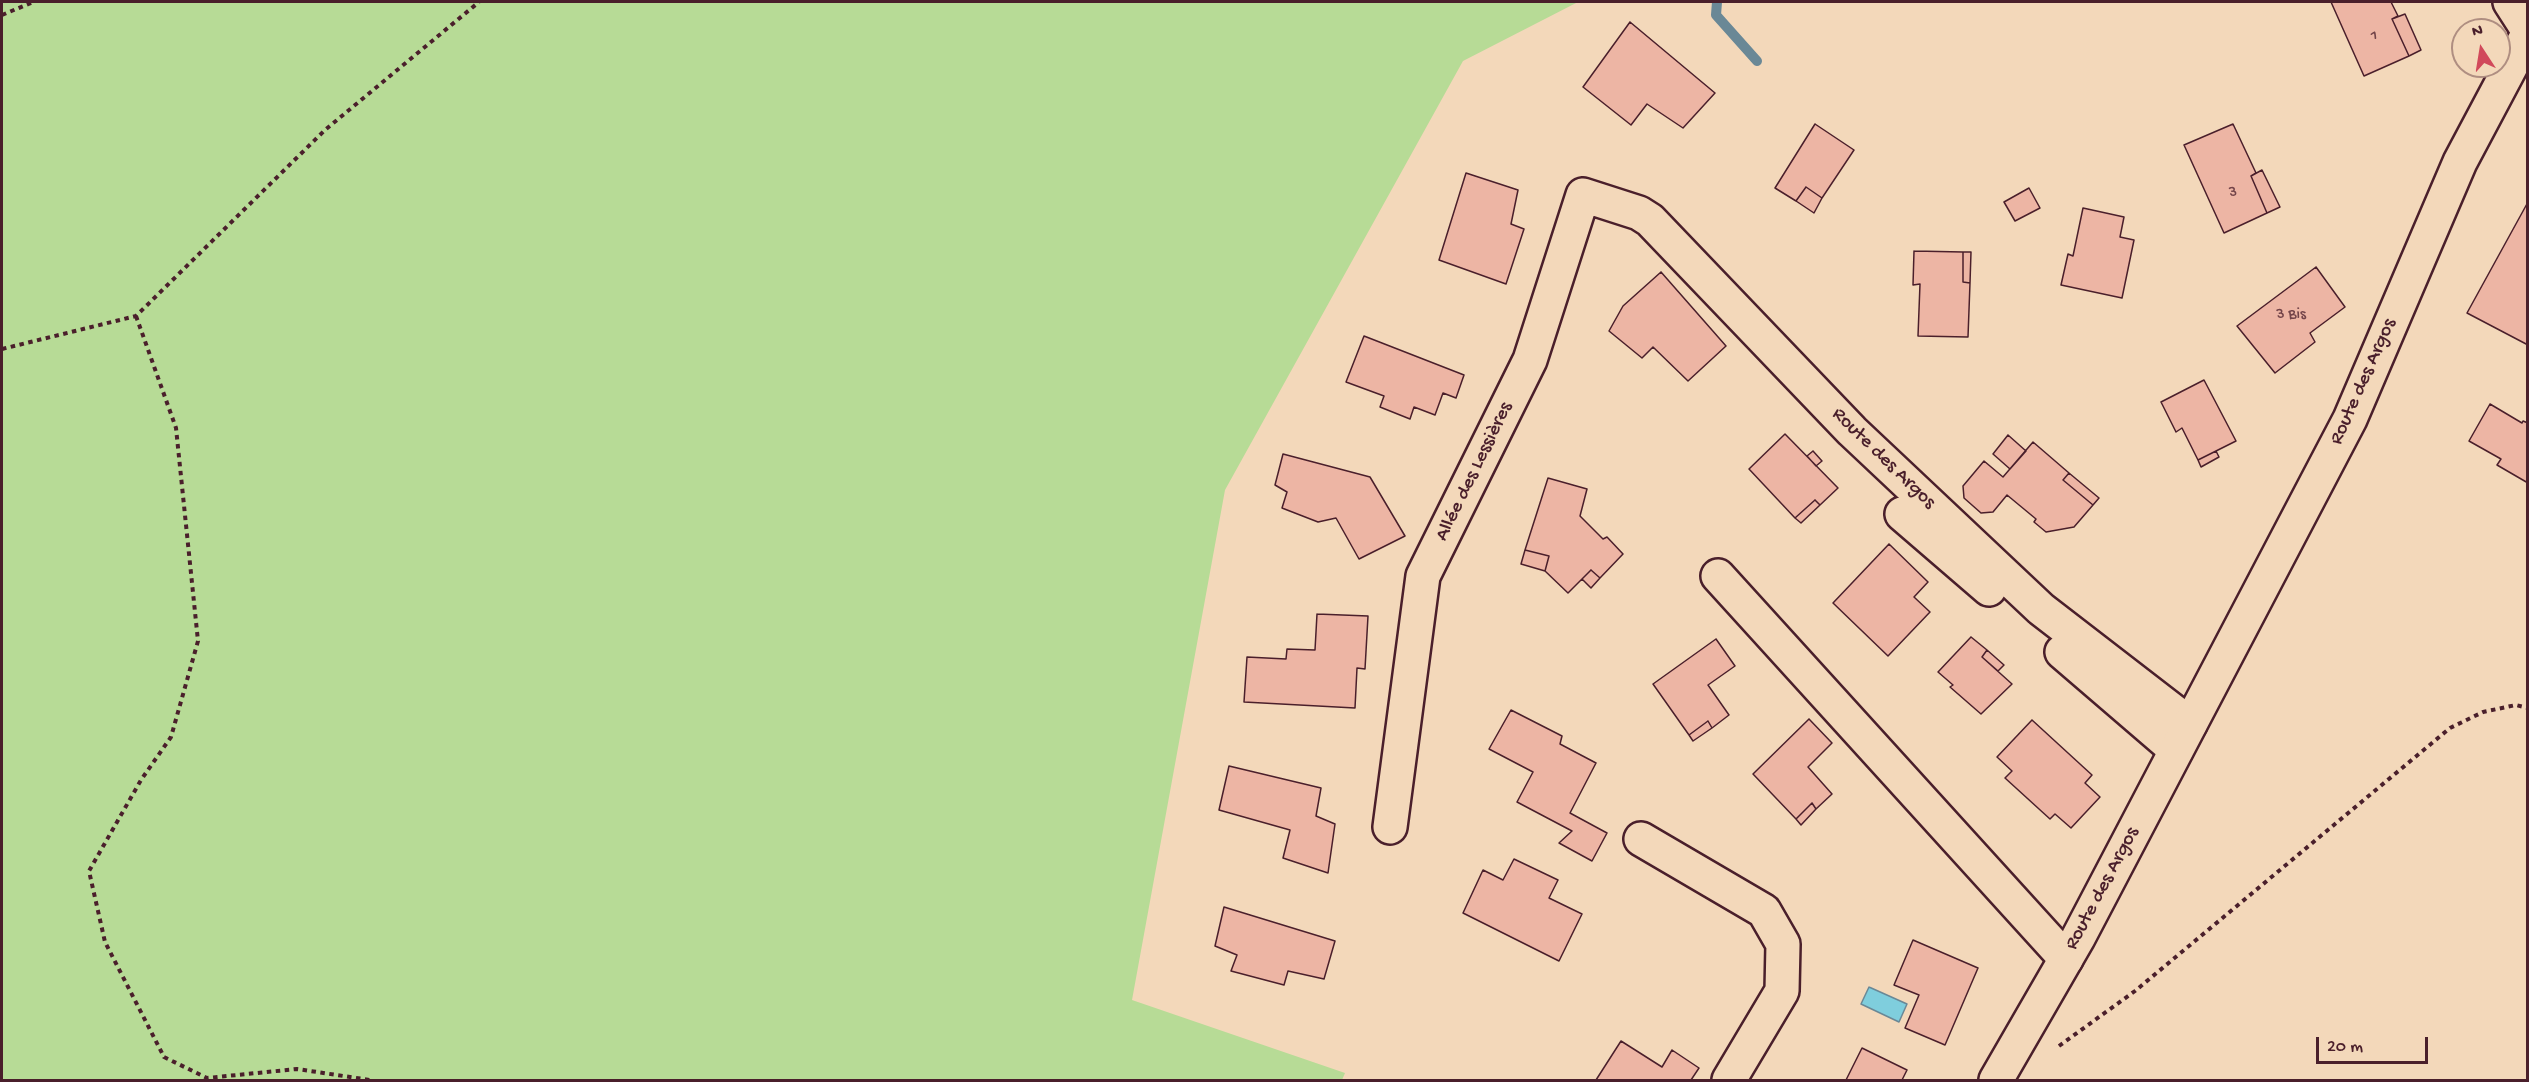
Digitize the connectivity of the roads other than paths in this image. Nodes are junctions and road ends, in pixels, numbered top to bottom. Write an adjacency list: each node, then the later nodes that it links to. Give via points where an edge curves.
1 (2510, 2): 2 (street)
2 (2528, 32): 6 (street, Route des Argos, via 2460,162 2350,419)
3 (1650, 220): 6 (street, Route des Argos, via 1852,431); 7 (street, Allée des Lessières, via 1583,195 1530,360 1423,576)
4 (1902, 514): 6 (street)
5 (1718, 576): 9 (street, Route des Argos)
6 (2183, 737): 9 (street, Route des Argos)
7 (1390, 827)
8 (1641, 839): 10 (street, via 1764,911 1783,945 1782,991)
9 (2066, 959): 11 (street, Route des Argos)
10 (1729, 1080)
11 (1996, 1080)

